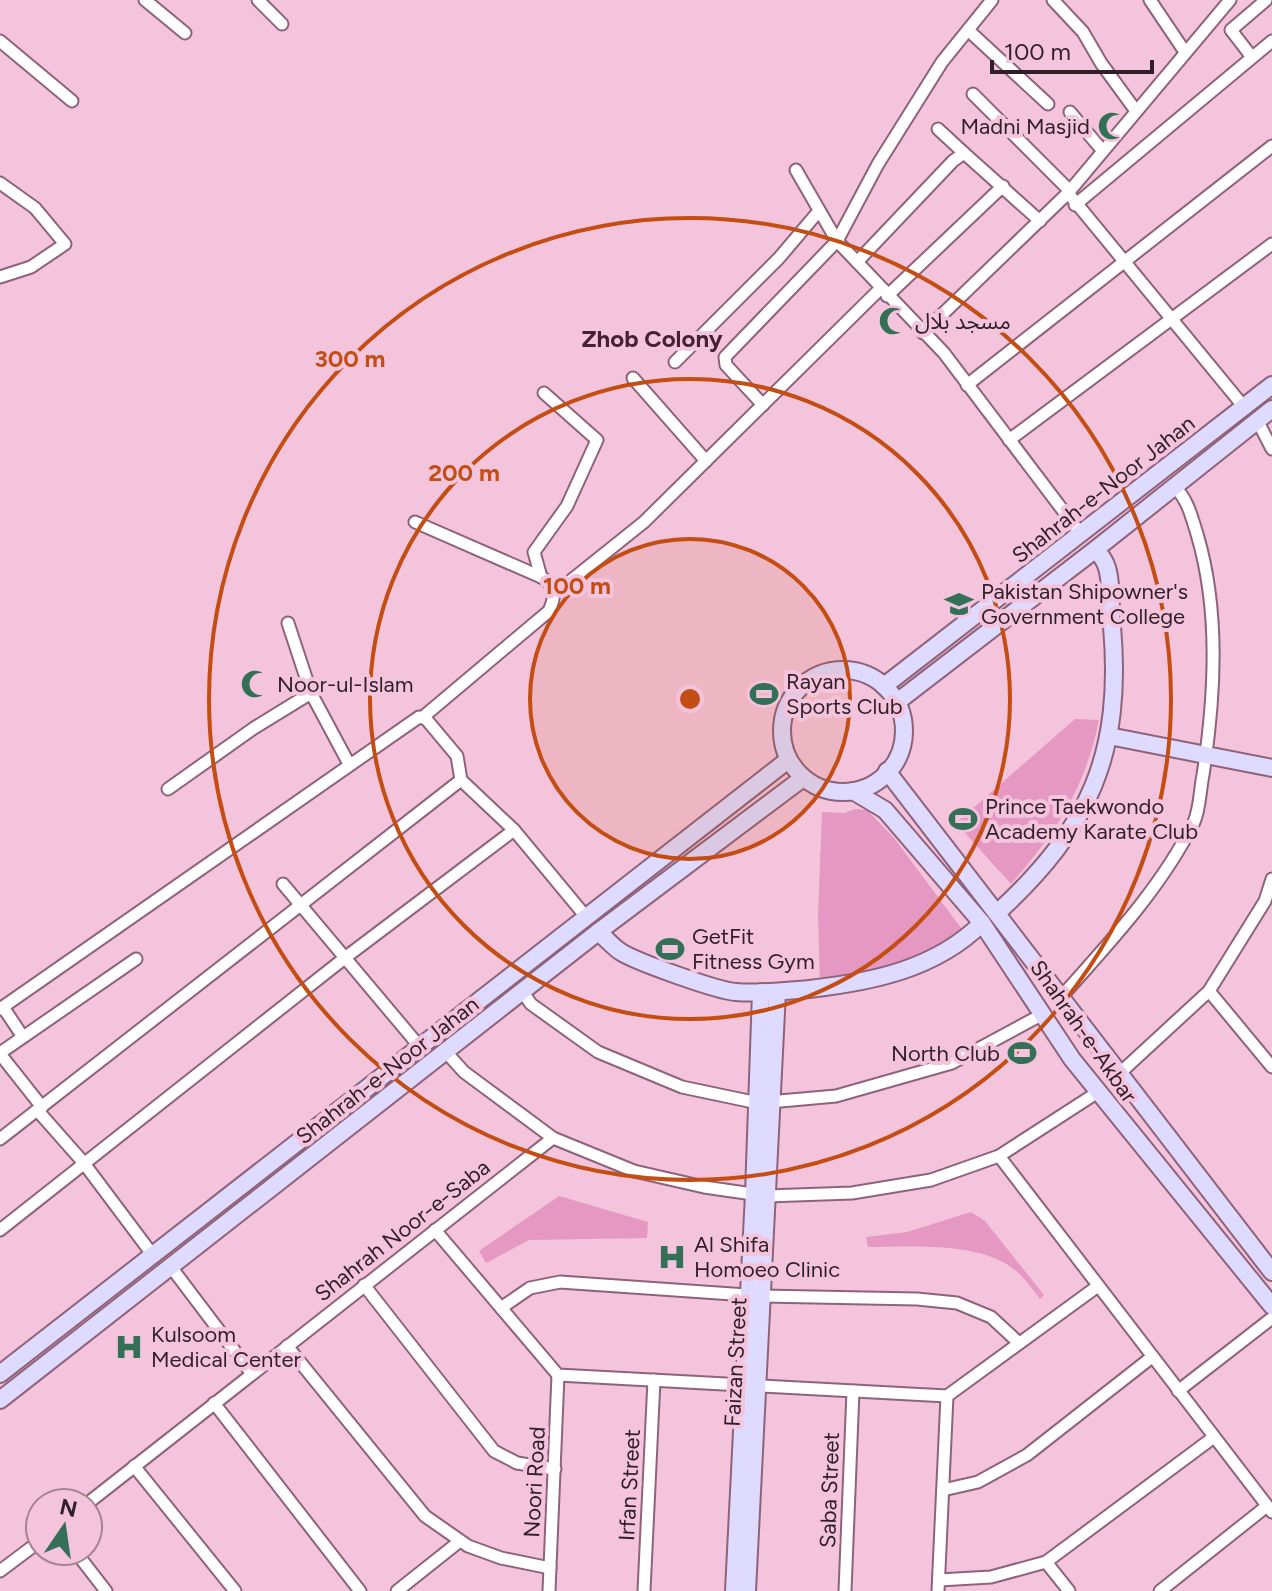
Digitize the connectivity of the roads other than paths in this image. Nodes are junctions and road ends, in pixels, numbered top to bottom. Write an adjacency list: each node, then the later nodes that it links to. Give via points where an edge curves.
1 (145, 0): 12 (street)
2 (258, 0): 9 (street)
3 (992, 0): 10 (street)
4 (1053, 0): 20 (street, via 1083,32)
5 (1150, 0): 15 (street)
6 (1230, 0): 8 (street)
7 (1266, 0): 11 (street)
8 (1217, 14): 11 (street); 15 (street)
9 (282, 24)
10 (968, 30): 19 (street); 33 (street, via 902,126)
11 (1231, 30): 16 (street)
12 (185, 33)
13 (0, 41): 18 (street)
14 (1272, 41): 16 (street)
15 (1185, 52): 20 (street)
16 (1251, 56): 30 (street)
17 (973, 94): 29 (street)
18 (72, 101)
19 (1048, 104)
20 (1136, 111): 24 (street)
21 (1070, 112): 24 (street)
22 (938, 129): 25 (street)
23 (1272, 146): 35 (street)
24 (1102, 150): 29 (street)
25 (964, 153): 28 (street); 36 (street)
26 (796, 170): 31 (street)
27 (0, 183): 37 (street, via 35,208 65,244 31,267)
28 (1003, 186): 32 (street); 38 (street)
29 (1069, 192): 30 (street); 32 (street)
30 (1075, 205): 35 (street)
31 (818, 212): 33 (street); 41 (street)
32 (1040, 221): 40 (street)
33 (837, 241): 36 (street); 46 (street, via 725,357 726,365)
34 (1272, 244): 39 (street)
35 (1124, 261): 39 (street); 43 (street)
36 (857, 262): 38 (street)
37 (0, 277)
38 (884, 292): 40 (street); 46 (street)
39 (1172, 319): 47 (street); 50 (street)
40 (923, 333): 43 (street)
41 (675, 362)
42 (633, 378): 52 (street)
43 (967, 385): 50 (street)
44 (1272, 385): 47 (main road, Shahrah-e-Noor Jahan)
45 (544, 393): 57 (street, via 597,440 567,506 534,552)
46 (763, 405): 52 (street)
47 (1244, 407): 55 (main road, Shahrah-e-Noor Jahan)
48 (1272, 409): 49 (main road, Shahrah-e-Noor Jahan)
49 (1257, 420): 51 (street); 53 (main road, Shahrah-e-Noor Jahan)
50 (1009, 440): 55 (street)
51 (1272, 449)
52 (706, 461): 58 (street, via 644,522)
53 (1174, 486): 56 (main road, Shahrah-e-Noor Jahan); 65 (street, via 1186,497 1209,583 1213,634)
54 (415, 522): 57 (street)
55 (1080, 533): 60 (main road, Shahrah-e-Noor Jahan)
56 (1096, 549): 62 (main road, Shahrah-e-Noor Jahan); 64 (main road, via 1106,565 1116,669)
57 (541, 577): 58 (street, via 553,585)
58 (554, 594): 63 (street, via 549,611)
59 (288, 623): 61 (street)
60 (884, 686): 62 (main road); 66 (main road, via 847,671 808,682 784,714 782,749)
61 (311, 693): 67 (street); 72 (street)
62 (897, 702): 69 (main road, via 903,742)
63 (423, 717): 67 (street); 71 (street, via 457,756)
64 (1109, 736): 65 (main road); 78 (main road, via 1090,798 1064,841)
65 (1206, 755): 68 (main road); 87 (street, via 1195,820 1148,897)
66 (788, 760): 70 (main road); 79 (main road, Shahrah-e-Noor Jahan)
67 (349, 764): 88 (street)
68 (1272, 768)
69 (887, 771): 73 (main road); 78 (main road, Shahrah-e-Akbar)
70 (803, 778): 73 (main road, via 832,791); 81 (main road, Shahrah-e-Noor Jahan)
71 (461, 780): 74 (street); 77 (street)
72 (168, 789)
73 (853, 791): 80 (main road, Shahrah-e-Akbar, via 885,810)
74 (514, 830): 79 (street); 82 (street)
75 (1272, 879): 85 (street, via 1265,901)
76 (283, 884): 77 (street)
77 (301, 906): 82 (street); 100 (street)
78 (997, 913): 87 (main road, Shahrah-e-Akbar)
79 (587, 918): 91 (main road, Shahrah-e-Noor Jahan)
80 (982, 923): 86 (main road, via 916,967 856,984); 89 (main road, Shahrah-e-Akbar)
81 (598, 932): 84 (main road, Shahrah-e-Noor Jahan); 86 (main road, via 621,952 655,966 733,992)
82 (346, 957): 91 (street); 104 (street)
83 (136, 959): 90 (street)
84 (522, 991): 92 (main road, Shahrah-e-Noor Jahan); 99 (street, via 531,1004 598,1052 682,1087)
85 (1209, 991): 94 (street); 96 (street)
86 (769, 992): 99 (main road, Faizan Street)
87 (1062, 996): 96 (main road, Shahrah-e-Akbar)
88 (1, 1008): 90 (street)
89 (1043, 1014): 98 (main road, Shahrah-e-Akbar); 99 (street, via 952,1063 836,1096)
90 (23, 1037): 93 (street)
91 (420, 1047): 95 (main road, Shahrah-e-Noor Jahan)
92 (445, 1051): 97 (main road, Shahrah-e-Noor Jahan); 101 (street, via 464,1072)
93 (0, 1053): 100 (street)
94 (1272, 1067)
95 (388, 1071): 97 (main road); 108 (main road, Shahrah-e-Noor Jahan)
96 (1120, 1073): 110 (main road, Shahrah-e-Akbar)
97 (402, 1087): 109 (main road, Shahrah-e-Noor Jahan)
98 (1098, 1092): 103 (street); 114 (main road, Shahrah-e-Akbar)
99 (764, 1102): 105 (main road, Faizan Street)
100 (40, 1109): 102 (street); 104 (street)
101 (553, 1138): 105 (street, via 634,1171); 107 (street, Shahrah Noor-e-Saba)
102 (0, 1139)
103 (999, 1156): 105 (street, via 931,1180 852,1193); 112 (street)
104 (83, 1162): 106 (street); 108 (street)
105 (760, 1195): 113 (main road, Faizan Street)
106 (0, 1230)
107 (435, 1230): 111 (street, Shahrah Noor-e-Saba); 115 (street)
108 (152, 1254): 120 (main road, Shahrah-e-Noor Jahan)
109 (171, 1267): 121 (street); 124 (main road, Shahrah-e-Noor Jahan)
110 (1272, 1272)
111 (364, 1285): 118 (street, Shahrah Noor-e-Saba); 133 (street, via 494,1451 517,1463)
112 (1098, 1286): 117 (street); 119 (street)
113 (754, 1295): 115 (street, via 560,1282 530,1288); 117 (street, via 957,1303 991,1317); 125 (main road, Faizan Street)
114 (1272, 1306)
115 (501, 1308): 122 (street)
116 (1272, 1318): 127 (street)
117 (1019, 1343): 128 (street)
118 (287, 1346): 121 (street, Shahrah Noor-e-Saba); 137 (street, via 425,1516)
119 (1152, 1357): 127 (street); 135 (street, via 1027,1455 978,1482)
120 (6, 1369): 124 (main road)
121 (252, 1374): 130 (street, Shahrah Noor-e-Saba)
122 (558, 1375): 123 (street); 133 (street, Noori Road)
123 (654, 1380): 125 (street); 149 (street, Irfan Street)
124 (24, 1381): 129 (main road, Shahrah-e-Noor Jahan)
125 (749, 1385): 126 (street); 150 (main road, Faizan Street); 151 (main road, Faizan Street)
126 (853, 1391): 128 (street); 152 (street, Saba Street)
127 (1178, 1391): 131 (street)
128 (947, 1396): 135 (street)
129 (0, 1400)
130 (214, 1403): 132 (street, Shahrah Noor-e-Saba); 146 (street)
131 (1214, 1437): 136 (street); 139 (street)
132 (134, 1466): 134 (street, Shahrah Noor-e-Saba); 145 (street)
133 (555, 1469): 141 (street, Noori Road)
134 (104, 1490)
135 (943, 1490): 143 (street)
136 (1270, 1509): 154 (street)
137 (460, 1541): 141 (street, via 501,1558); 147 (street)
138 (24, 1553): 142 (street)
139 (1046, 1562): 143 (street); 153 (street)
140 (87, 1567): 144 (street)
141 (550, 1568): 148 (street, Noori Road)
142 (0, 1571)
143 (938, 1585)
144 (106, 1591)
145 (235, 1591)
146 (360, 1591)
147 (397, 1591)
148 (549, 1591)
149 (644, 1591)
150 (734, 1591)
151 (747, 1591)
152 (845, 1591)
153 (1069, 1591)
154 (1160, 1591)

